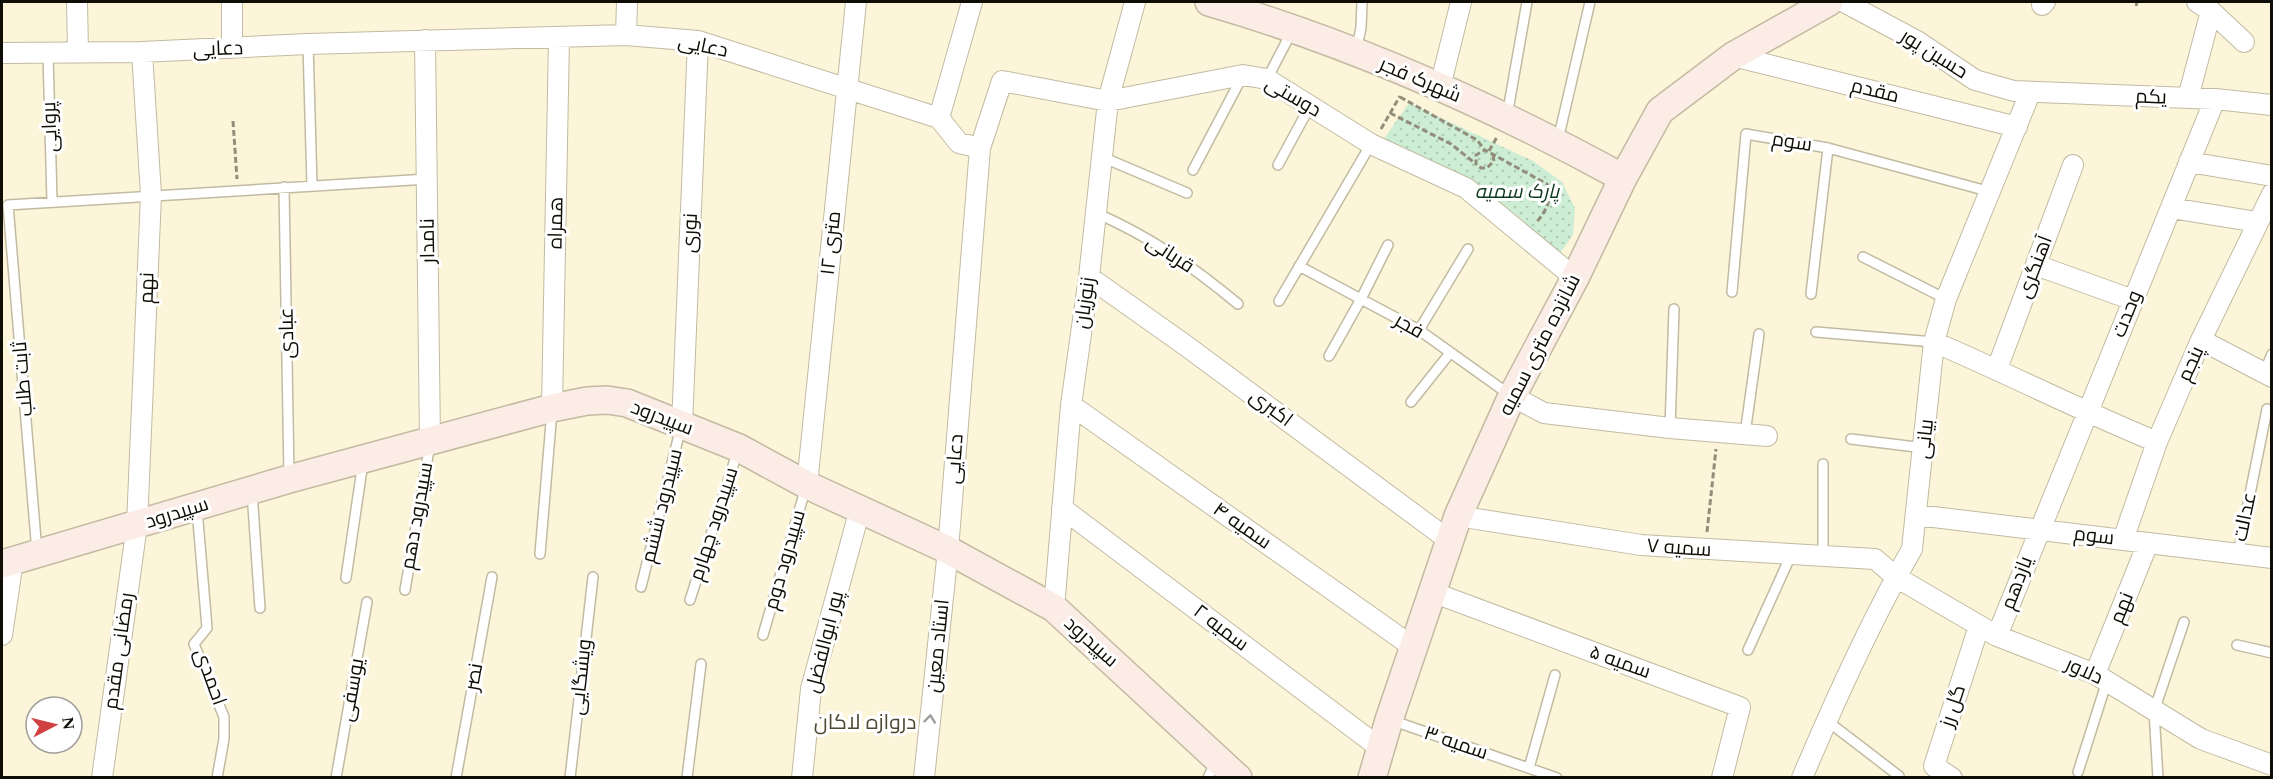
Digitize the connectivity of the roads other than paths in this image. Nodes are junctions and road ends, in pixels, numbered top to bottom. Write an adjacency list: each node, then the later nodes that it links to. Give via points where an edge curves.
1 (77, 2): 25 (street)
2 (232, 2): 22 (street)
3 (627, 2): 16 (street)
4 (856, 2): 31 (street, ۱۲ متری)
5 (972, 2): 39 (street)
6 (1135, 2): 36 (street, زنوزیان)
7 (1209, 2): 15 (street, شهرک فجر, via 1265,14)
8 (1362, 2): 26 (lane)
9 (1461, 2): 32 (street)
10 (1527, 2): 40 (lane)
11 (1590, 2): 42 (lane)
12 (1829, 2): 28 (street, شانزده متری سمیه)
13 (1844, 2): 33 (street, حسین پور, via 1917,41 1975,80)
14 (2204, 6): 20 (street); 34 (street)
15 (1293, 29): 26 (street, شهرک فجر); 30 (lane)
16 (626, 34): 17 (street, دعایی); 19 (street, دعایی)
17 (559, 37): 18 (street, دعایی); 92 (street, همراه)
18 (425, 40): 21 (street, دعایی); 53 (street, نامدار)
19 (698, 41): 31 (street, دعایی); 95 (street, نوری)
20 (2244, 42)
21 (308, 44): 22 (street, دعایی); 54 (lane)
22 (232, 48): 23 (street, دعایی)
23 (142, 52): 25 (street, دعایی); 59 (street, نهم)
24 (2, 53): 27 (street, دعایی)
25 (78, 53): 27 (street, دعایی)
26 (1355, 53): 32 (street, شهرک فجر, via 1406,87)
27 (48, 54): 60 (lane, پروایی)
28 (1733, 56): 41 (street, مقدم); 52 (street, شانزده متری سمیه, via 1660,111)
29 (1243, 75): 30 (street, دوستی); 36 (street, دوستی); 50 (lane)
30 (1267, 79): 38 (street, دوستی)
31 (847, 87): 39 (street, دعایی); 107 (street, ۱۲ متری)
32 (1440, 87): 40 (street, شهرک فجر)
33 (2030, 93): 34 (street, یکم); 41 (street, بیانی)
34 (2188, 98): 35 (street, یکم)
35 (2215, 99): 37 (street, یکم); 47 (street, وحدت)
36 (1108, 101): 44 (street, دوستی, via 1002,81); 46 (street, زنوزیان)
37 (2271, 105)
38 (1310, 106): 43 (street, دوستی); 48 (lane)
39 (939, 118): 44 (street, via 959,143)
40 (1506, 118): 42 (street, شهرک فجر)
41 (2017, 127): 56 (street, بیانی)
42 (1557, 142): 52 (street, شهرک فجر)
43 (1371, 144): 68 (lane); 70 (street, دوستی, via 1466,188)
44 (980, 148): 118 (street, دعایی)
45 (1828, 148): 56 (lane, سوم); 71 (lane, سوم, via 1746,134); 72 (lane)
46 (1102, 158): 57 (lane); 62 (street, زنوزیان)
47 (2189, 162): 51 (street); 61 (street, وحدت)
48 (1278, 165)
49 (2073, 165): 67 (street, آهنگری)
50 (1193, 171)
51 (2271, 177)
52 (1623, 178): 70 (street, شانزده متری سمیه)
53 (428, 179): 54 (lane); 100 (street, نامدار)
54 (312, 186): 55 (lane)
55 (284, 188): 59 (lane); 106 (lane, عبادی)
56 (1991, 192): 74 (street, بیانی)
57 (1187, 193)
58 (2271, 194): 63 (street, پنجم)
59 (151, 195): 60 (lane); 113 (street, نهم)
60 (52, 201): 124 (lane, ثابت طلب, via 8,205)
61 (2171, 208): 63 (street); 75 (street, وحدت)
62 (1096, 213): 69 (street, زنوزیان); 77 (lane, قربانی, via 1130,228 1193,267)
63 (2257, 222): 82 (street, پنجم)
64 (1388, 245): 73 (lane)
65 (1467, 249): 79 (lane)
66 (1863, 256): 74 (lane)
67 (2036, 265): 75 (street); 87 (street, آهنگری)
68 (1299, 266): 73 (lane, فجر); 76 (lane)
69 (1089, 278): 91 (street, زنوزیان); 114 (street, اکبری)
70 (1575, 278): 89 (street, شانزده متری سمیه)
71 (1732, 292)
72 (1810, 294)
73 (1362, 299): 79 (lane, فجر); 86 (lane)
74 (1947, 299): 83 (street, بیانی)
75 (2133, 300): 94 (street, وحدت)
76 (1279, 302)
77 (1238, 304)
78 (1674, 309): 96 (lane)
79 (1419, 330): 84 (lane, فجر)
80 (1816, 332): 83 (lane)
81 (1759, 334): 97 (lane)
82 (2201, 340): 88 (street); 101 (street, پنجم)
83 (1934, 342): 87 (street); 103 (street, بیانی)
84 (1450, 352): 89 (lane, فجر); 90 (lane)
85 (2271, 354): 88 (lane)
86 (1329, 356)
87 (1997, 369): 94 (street)
88 (2268, 375)
89 (1512, 396): 96 (street, via 1544,412); 114 (street, شانزده متری سمیه)
90 (1411, 402)
91 (1071, 405): 110 (street, زنوزیان); 142 (street, سمیه ۴)
92 (552, 408): 95 (street, سپیدرود, via 607,400 627,403); 100 (street, سپیدرود); 119 (lane)
93 (2267, 410): 120 (lane, عدالت)
94 (2086, 413): 101 (street); 115 (street, وحدت)
95 (682, 425): 102 (street, سپیدرود); 129 (lane, سپیدرود ششم)
96 (1670, 428): 97 (street)
97 (1746, 434): 98 (street)
98 (1767, 436)
99 (1851, 439): 103 (lane)
100 (430, 442): 104 (street, سپیدرود); 130 (lane, سپیدرود دهم)
101 (2157, 442): 116 (street, پنجم)
102 (739, 448): 107 (street, سپیدرود); 132 (lane, سپیدرود چهارم)
103 (1924, 448): 112 (street, بیانی)
104 (363, 459): 106 (street, سپیدرود); 128 (lane)
105 (1823, 464): 122 (lane)
106 (289, 479): 108 (street, سپیدرود)
107 (807, 485): 111 (street, سپیدرود); 139 (lane, سپیدرود دوم)
108 (252, 490): 109 (street, سپیدرود); 134 (lane)
109 (197, 507): 113 (street, سپیدرود); 158 (lane, احمدی, via 207,628 194,644 224,717)
110 (1062, 508): 135 (street, زنوزیان); 151 (street, سمیه ۲)
111 (860, 510): 118 (street, سپیدرود); 163 (street, پور ابوالفضل, via 811,689)
112 (1917, 515): 115 (street, سوم); 127 (street, بیانی, via 1912,549)
113 (137, 525): 124 (street, سپیدرود); 157 (street, رمضانی مقدم)
114 (1454, 528): 121 (street, سمیه ۷); 131 (street, شانزده متری سمیه)
115 (2038, 529): 116 (street, سوم); 140 (street, یازدهم)
116 (2123, 540): 117 (street, سوم)
117 (2148, 543): 120 (street, سوم); 147 (street, نهم)
118 (948, 550): 135 (street, سپیدرود); 164 (street, استاد معین, one-way to 118)
119 (540, 554)
120 (2238, 554): 123 (street, سوم)
121 (1791, 555): 122 (street, سمیه ۷); 143 (lane)
122 (1823, 557): 127 (street, سمیه ۷, via 1875,560)
123 (2271, 558)
124 (17, 560): 138 (street)
125 (492, 577): 160 (lane, نصر)
126 (593, 577): 161 (lane, ویشگایی)
127 (1896, 577): 137 (street, دلاور); 150 (street, بیانی)
128 (346, 578)
129 (641, 587)
130 (405, 590)
131 (1432, 592): 142 (street, شانزده متری سمیه); 168 (street, سمیه ۵, via 1740,707)
132 (690, 600)
133 (367, 602): 159 (lane, یوسفی)
134 (260, 608)
135 (1054, 608): 153 (street, سپیدرود)
136 (2184, 622): 148 (lane)
137 (1979, 626): 140 (street, دلاور); 170 (street, گل رز, via 1934,766)
138 (2, 635)
139 (763, 635)
140 (1996, 636): 147 (street, دلاور)
141 (2237, 645): 144 (lane)
142 (1413, 647): 149 (street, شانزده متری سمیه)
143 (1748, 650)
144 (2271, 653)
145 (701, 664): 162 (lane)
146 (1555, 675): 154 (lane)
147 (2101, 677): 148 (street, دلاور); 155 (lane)
148 (2154, 711): 152 (street, دلاور, via 2201,739); 171 (lane)
149 (1389, 720): 151 (street, شانزده متری سمیه); 154 (lane, سمیه ۳)
150 (1826, 720): 156 (lane); 169 (street, بیانی)
151 (1380, 748): 166 (street, شانزده متری سمیه)
152 (2271, 765)
153 (1212, 767): 165 (street, سپیدرود)
154 (1529, 768): 167 (lane, سمیه ۳)
155 (2078, 772)
156 (1899, 776)
157 (102, 777)
158 (217, 777)
159 (336, 777)
160 (456, 777)
161 (570, 777)
162 (687, 777)
163 (802, 777)
164 (924, 777)
165 (1238, 777)
166 (1372, 777)
167 (1557, 777)
168 (1722, 777)
169 (1802, 777)
170 (1952, 777)
171 (2158, 777)

